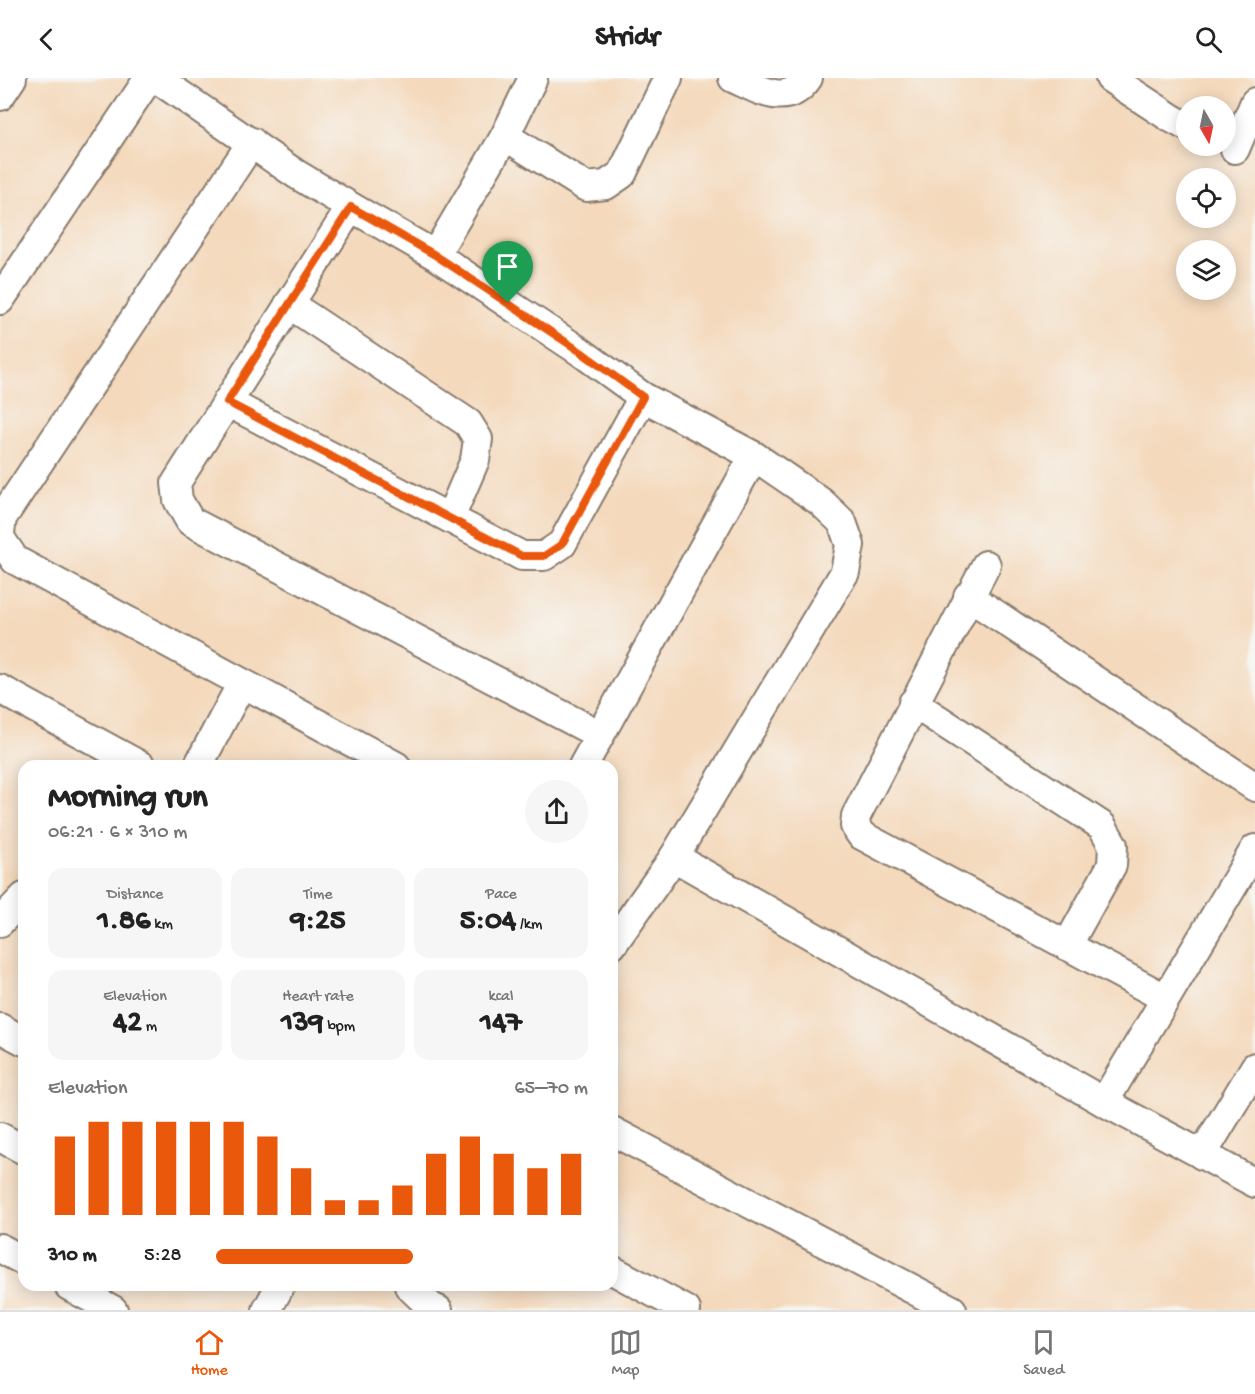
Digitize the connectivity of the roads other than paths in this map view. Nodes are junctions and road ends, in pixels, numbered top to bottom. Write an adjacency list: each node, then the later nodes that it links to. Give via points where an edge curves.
1 (12, 78): 9 (street)
2 (149, 78): 17 (street)
3 (156, 78): 13 (street)
4 (533, 78): 12 (street)
5 (668, 78): 12 (street, via 622,174 606,185 586,188)
6 (733, 78): 7 (street, via 775,96 791,93)
7 (808, 78)
8 (1110, 78): 11 (street)
9 (0, 96)
10 (1255, 102): 14 (street)
11 (1176, 121)
12 (505, 136): 16 (street)
13 (252, 142): 15 (street); 23 (street, via 2,518)
14 (1238, 151)
15 (351, 207): 16 (street); 18 (street)
16 (435, 255): 19 (street)
17 (0, 300)
18 (289, 304): 20 (street); 22 (street, via 468,423 478,439 475,460)
19 (643, 397): 21 (street); 22 (street, via 562,544 544,556 522,556)
20 (227, 402): 22 (street); 30 (street, via 176,483 177,500 190,521)
21 (754, 456): 30 (street); 37 (street, via 843,522 849,554 845,572)
22 (450, 519)
23 (0, 533)
24 (0, 538): 27 (street, via 15,560)
25 (986, 564): 26 (street)
26 (968, 596): 29 (street); 35 (street)
27 (242, 683): 32 (street); 33 (street)
28 (0, 689): 31 (street)
29 (913, 703): 41 (street, via 1102,826 1113,845 1112,865); 41 (street, via 856,816 855,826 861,835)
30 (600, 735): 34 (street)
31 (130, 760)
32 (201, 760)
33 (385, 760)
34 (586, 760)
35 (1255, 787)
36 (1255, 849): 42 (street)
37 (674, 857): 40 (street); 46 (street)
38 (18, 908): 39 (street)
39 (9, 924)
40 (618, 936)
41 (1068, 946): 42 (street)
42 (1166, 998): 46 (street)
43 (0, 1028): 44 (street)
44 (18, 1038)
45 (1255, 1067): 50 (street)
46 (1104, 1102): 50 (street)
47 (618, 1134): 60 (street)
48 (0, 1137): 49 (street)
49 (18, 1147)
50 (1202, 1155): 51 (street)
51 (1255, 1183)
52 (0, 1248): 53 (street)
53 (18, 1258)
54 (618, 1273): 59 (street)
55 (414, 1291): 58 (street)
56 (68, 1294): 57 (street)
57 (113, 1310)
58 (438, 1310)
59 (686, 1310)
60 (952, 1310)

